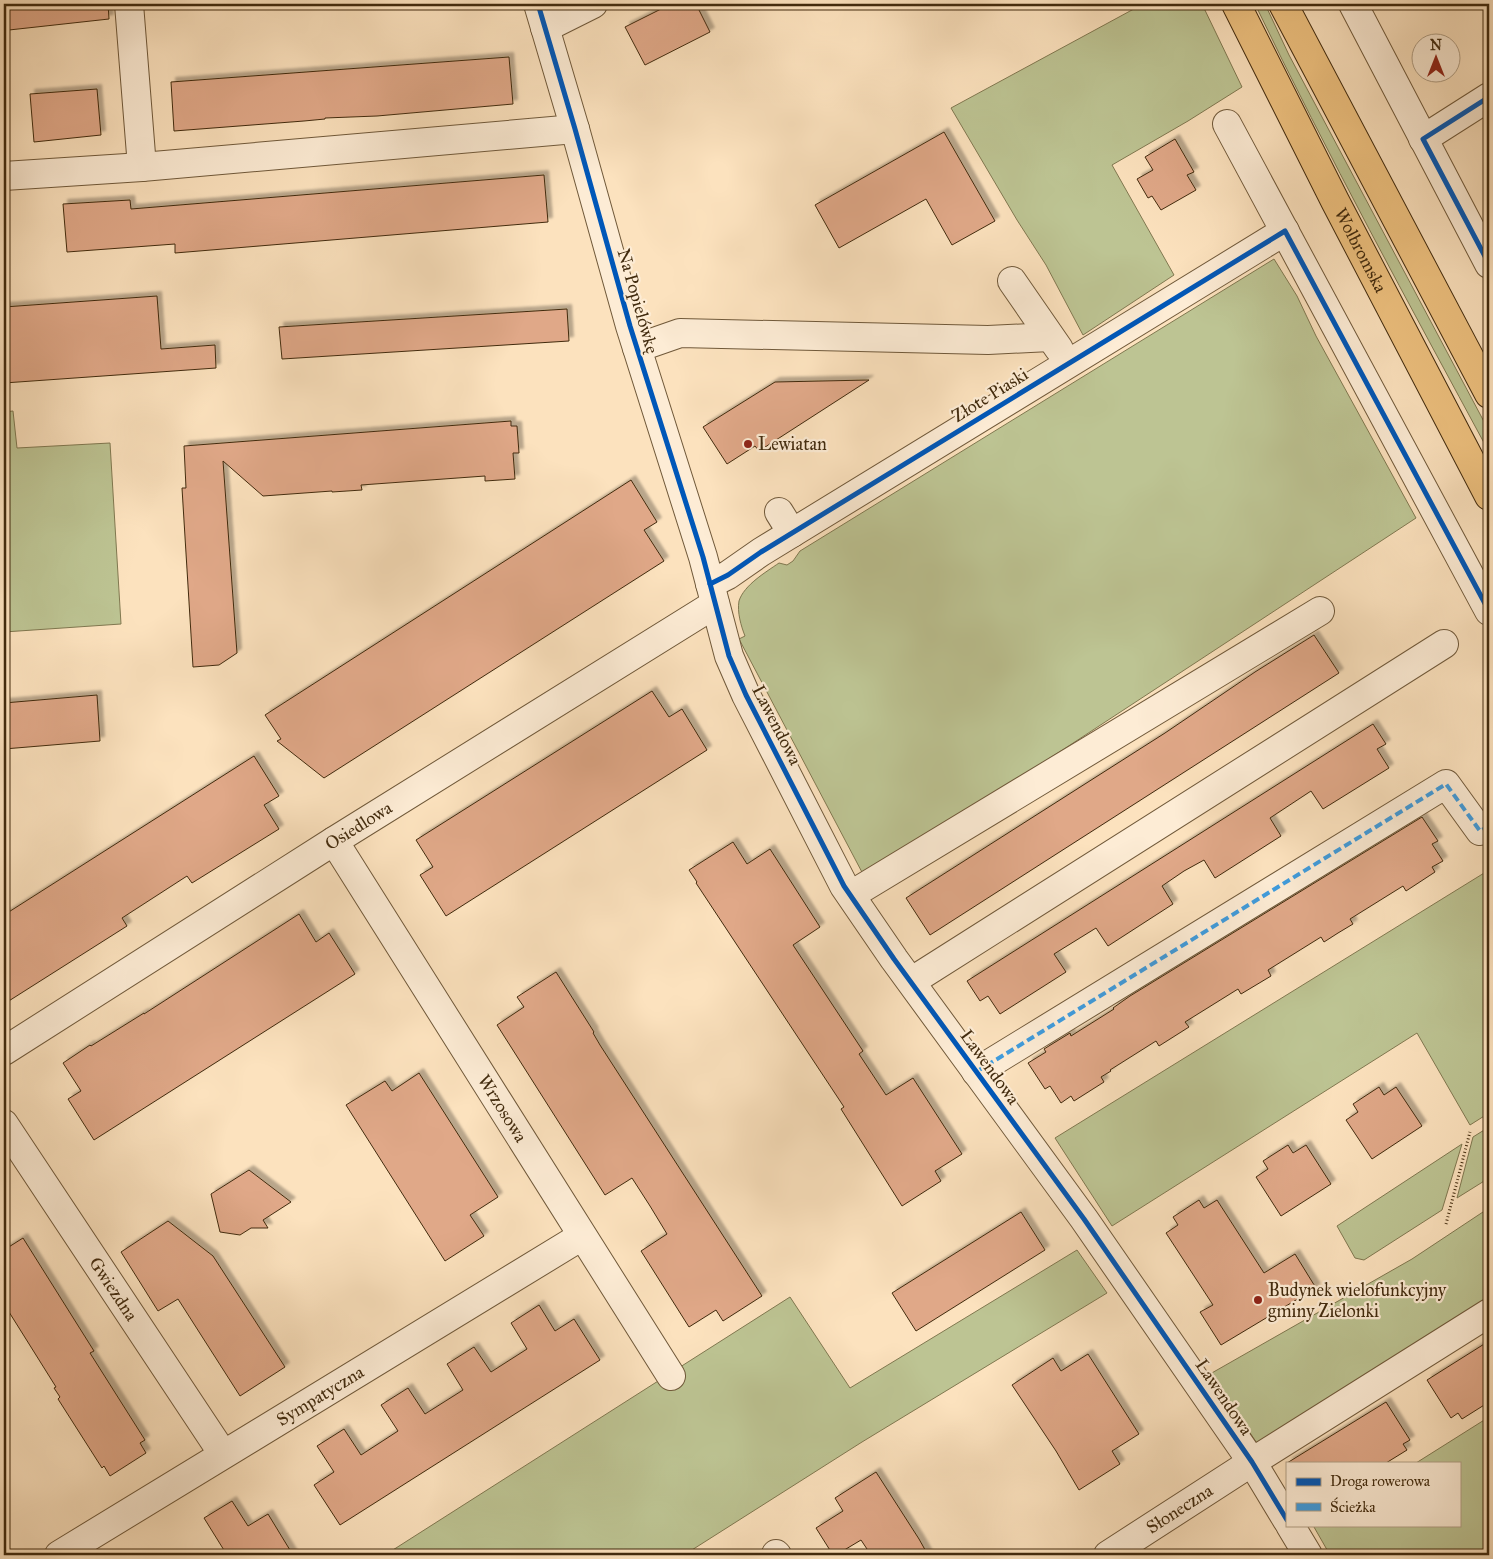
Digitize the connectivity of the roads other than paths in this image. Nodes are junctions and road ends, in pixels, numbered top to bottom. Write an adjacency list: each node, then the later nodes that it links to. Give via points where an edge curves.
1 (130, 4): 11 (street)
2 (593, 4): 6 (street)
3 (1236, 4): 20 (main road, Wolbromska)
4 (1283, 4): 19 (main road)
5 (1353, 4): 10 (street)
6 (541, 16): 9 (street, Na Popielówkę)
7 (1489, 97): 10 (street)
8 (1227, 124): 13 (street)
9 (575, 129): 11 (street); 17 (street, Na Popielówkę)
10 (1423, 139): 14 (street)
11 (142, 166): 12 (street)
12 (4, 176)
13 (1285, 230): 18 (street, Złote Piaski); 23 (street)
14 (1489, 264)
15 (1012, 281): 16 (street)
16 (1050, 336): 17 (street, via 988,340 680,333); 18 (street)
17 (637, 348): 21 (street, Na Popielówkę)
18 (1068, 363): 21 (street, Złote Piaski, via 785,523 761,552 728,575)
19 (1489, 394)
20 (1489, 496)
21 (713, 594): 26 (street, Osiedlowa); 27 (street, Lawendowa, via 729,656 746,695)
22 (1320, 611): 27 (street)
23 (1489, 611)
24 (1444, 644): 28 (street)
25 (1489, 826): 30 (street, via 1480,831 1446,784)
26 (334, 841): 29 (street, Osiedlowa); 32 (street, Wrzosowa)
27 (851, 896): 28 (street, Lawendowa)
28 (912, 981): 30 (street, Lawendowa)
29 (4, 1052)
30 (976, 1072): 36 (street, Lawendowa, via 1084,1219)
31 (4, 1124): 35 (street, Gwiezdna)
32 (582, 1236): 34 (street, Wrzosowa); 35 (street, Sympatyczna)
33 (1489, 1313): 36 (street, Słoneczna)
34 (671, 1376)
35 (223, 1454): 39 (street, Sympatyczna)
36 (1252, 1462): 37 (street, Lawendowa); 40 (street, Słoneczna)
37 (1286, 1518)
38 (1291, 1526): 41 (street)
39 (60, 1555)
40 (1108, 1555)
41 (1308, 1555)

